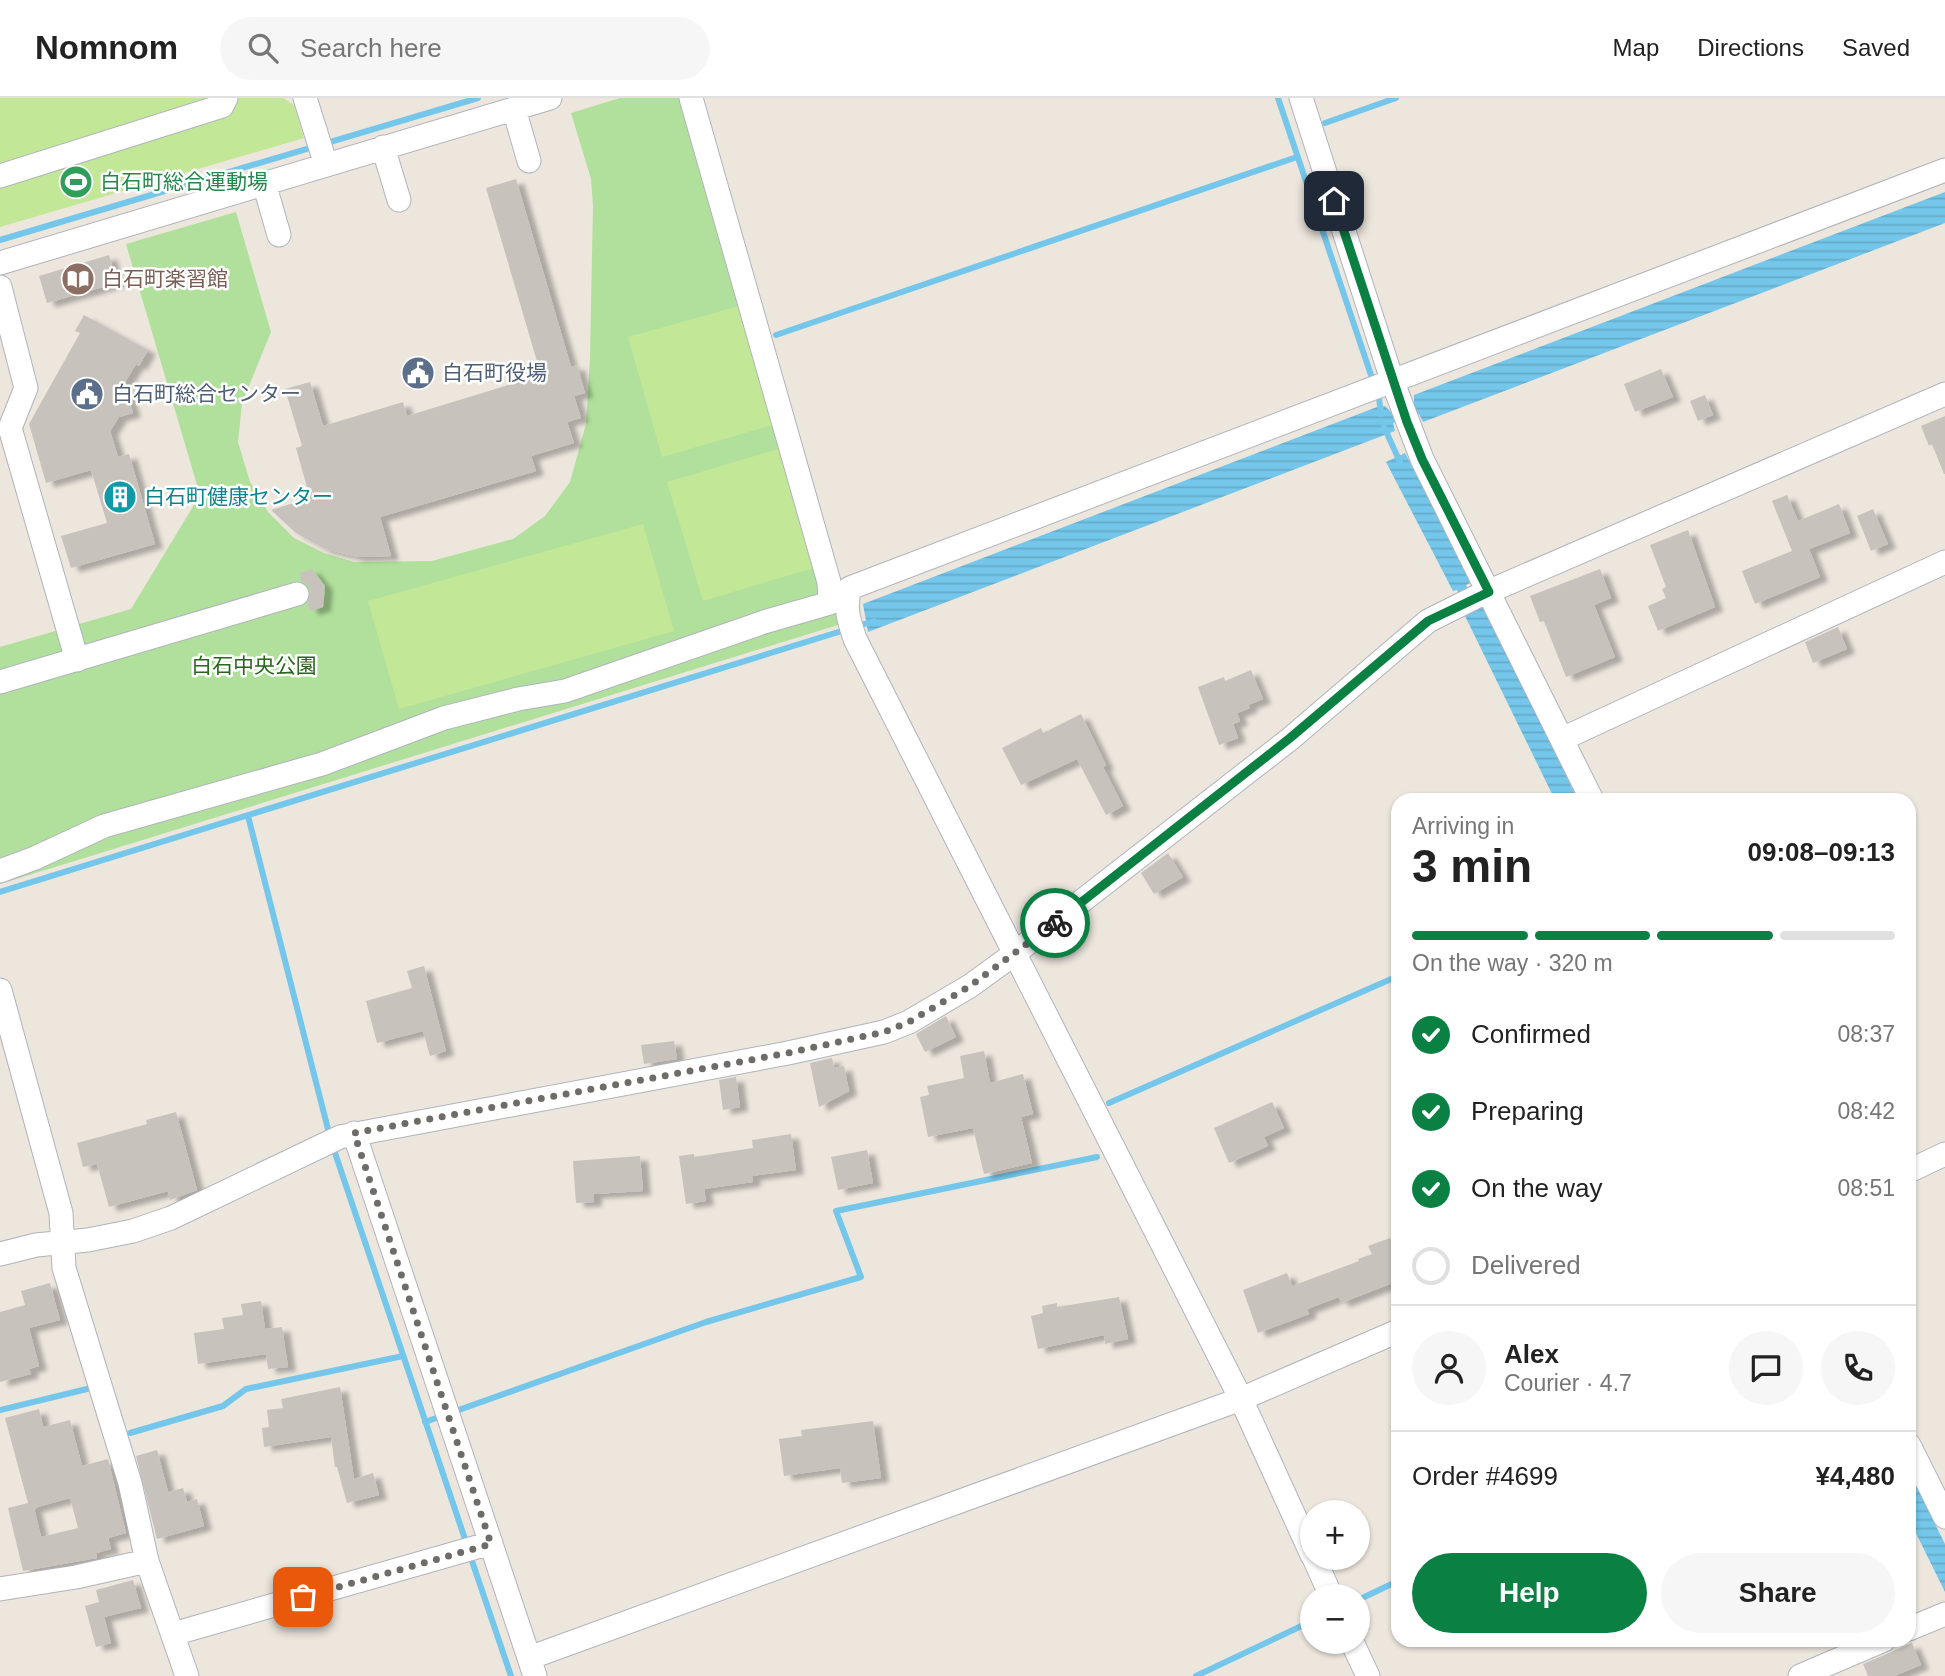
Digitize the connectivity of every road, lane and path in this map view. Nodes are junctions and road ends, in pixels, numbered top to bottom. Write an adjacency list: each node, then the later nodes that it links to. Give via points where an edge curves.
1 (226, 98): 11 (street, via 222,106)
2 (305, 98): 8 (street)
3 (550, 98): 6 (street)
4 (691, 98): 26 (street, via 830,582 830,603 565,691 444,718 322,764 104,826)
5 (1301, 98): 17 (street)
6 (514, 108): 7 (street); 9 (street)
7 (383, 147): 8 (street); 13 (street)
8 (322, 153): 12 (street)
9 (529, 161)
10 (1945, 170): 17 (street)
11 (0, 176)
12 (264, 183): 14 (street); 15 (street)
13 (398, 200)
14 (279, 235)
15 (0, 263)
16 (0, 287): 22 (street, via 26,388 10,428)
17 (1392, 380): 21 (street); 27 (street, via 850,588 846,601 852,628)
18 (1945, 394): 21 (street)
19 (1945, 562): 24 (street)
20 (297, 594): 22 (street)
21 (1475, 597): 24 (street); 27 (street, via 1428,621 1290,738)
22 (77, 660): 23 (street)
23 (0, 682)
24 (1562, 739): 25 (street)
25 (1589, 793)
26 (0, 871)
27 (1014, 954): 29 (street, via 970,986 884,1032); 35 (street)
28 (0, 990): 32 (street, via 61,1213)
29 (339, 1138): 32 (street, via 171,1218 133,1231); 39 (street, via 448,1414)
30 (1945, 1154): 31 (street)
31 (1916, 1168)
32 (62, 1242): 33 (street); 40 (street, via 64,1268 130,1483)
33 (0, 1254)
34 (1391, 1334): 35 (street)
35 (1241, 1399): 38 (street); 47 (street)
36 (1916, 1458): 37 (street)
37 (1945, 1517)
38 (1300, 1528)
39 (475, 1548): 44 (street); 47 (street)
40 (147, 1561): 41 (street); 44 (street)
41 (0, 1589)
42 (1945, 1614): 43 (street)
43 (1916, 1626)
44 (173, 1634): 48 (street)
45 (1868, 1647): 50 (street)
46 (1358, 1654): 49 (street)
47 (532, 1667)
48 (187, 1676)
49 (1368, 1676)
50 (1800, 1676)

